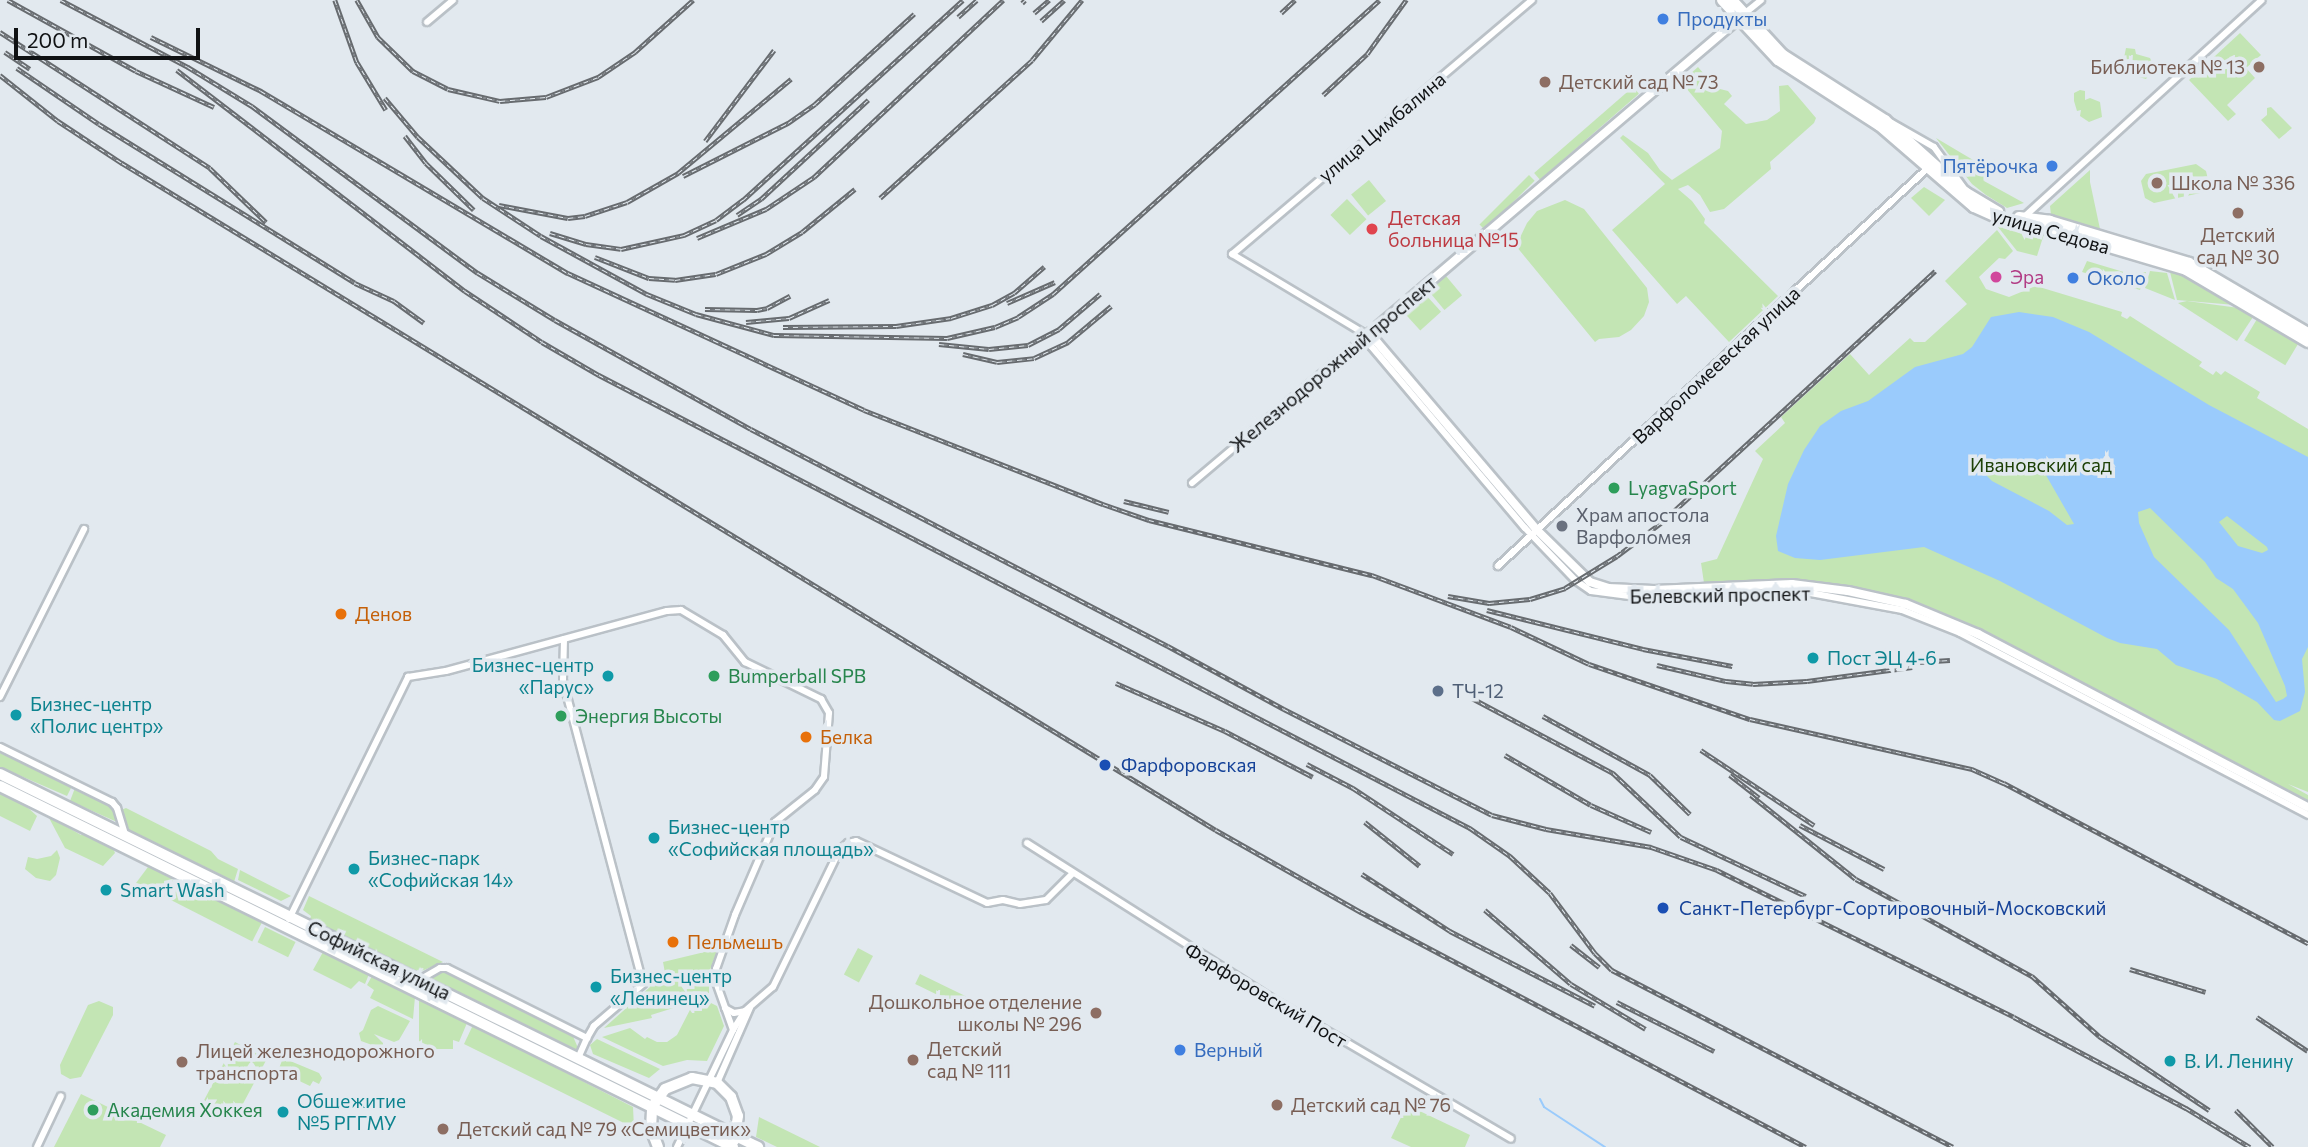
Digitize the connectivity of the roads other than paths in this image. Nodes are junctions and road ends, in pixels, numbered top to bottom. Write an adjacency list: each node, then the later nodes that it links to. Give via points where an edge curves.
1 (453, 0): 8 (street)
2 (1532, 0): 13 (street, улица Цимбалина)
3 (1722, 0): 7 (main road, улица Седова)
4 (1732, 0): 7 (main road, улица Седова)
5 (1761, 0): 7 (street, Железнодорожный проспект)
6 (2262, 0): 12 (street)
7 (1742, 16): 9 (main road, улица Седова, via 1800,68); 10 (main road, улица Седова, via 1778,60 1880,126); 15 (street, Железнодорожный проспект)
8 (427, 22)
9 (1885, 120): 10 (main road, улица Седова); 11 (street, via 1934,148)
10 (1931, 166): 11 (main road, улица Седова); 12 (main road, улица Седова, via 1974,207 1995,217); 19 (street, Варфоломеевская улица)
11 (1965, 192): 12 (main road, улица Седова)
12 (2022, 220): 14 (main road, улица Седова, via 2050,221 2189,263); 16 (main road, улица Седова, via 2186,270)
13 (1232, 254): 15 (street, Белевский проспект)
14 (2308, 334)
15 (1367, 335): 17 (street, Железнодорожный проспект); 19 (street, Белевский проспект)
16 (2308, 342)
17 (1192, 484)
18 (84, 528): 22 (street)
19 (1534, 533): 20 (street, Варфоломеевская улица); 26 (street, Белевский проспект, via 1583,578 1608,588 1792,584 1906,604 1978,634); 27 (street, Белевский проспект, via 1585,588 1606,596 1805,592 1923,617)
20 (1498, 566)
21 (564, 639): 31 (street, via 408,677); 33 (street, via 681,610 723,635 745,663 816,696 827,706 824,777 775,822 734,915 715,974); 36 (street, via 563,681 643,984 594,1026)
22 (0, 697)
23 (0, 747): 28 (street, via 112,802)
24 (0, 774): 28 (main road, Софийская улица)
25 (0, 786): 31 (main road, Софийская улица)
26 (2308, 807)
27 (2308, 815)
28 (124, 835): 31 (main road, Софийская улица)
29 (1027, 843): 30 (street, Фарфоровский Пост)
30 (1072, 874): 34 (street, via 1046,900 987,903 856,841 848,843 839,850 773,987); 42 (street, Фарфоровский Пост, via 1271,999)
31 (288, 922): 32 (main road, Софийская улица); 40 (main road, Софийская улица)
32 (419, 980): 36 (street, via 447,968); 37 (main road, Софийская улица)
33 (725, 1008): 34 (street, via 734,1013); 35 (street)
34 (748, 1009): 35 (street); 38 (street)
35 (733, 1030): 38 (street)
36 (587, 1038): 37 (street)
37 (578, 1058): 40 (main road, Софийская улица)
38 (713, 1081): 40 (main road, via 680,1080); 41 (street); 43 (main road, via 727,1092 737,1110)
39 (61, 1096): 44 (street)
40 (654, 1102): 41 (main road, Софийская улица); 45 (main road, via 651,1129)
41 (689, 1120): 43 (main road, Софийская улица); 46 (street)
42 (1511, 1139)
43 (733, 1144): 47 (main road, Софийская улица)
44 (37, 1147)
45 (658, 1147)
46 (677, 1147)
47 (758, 1147)

